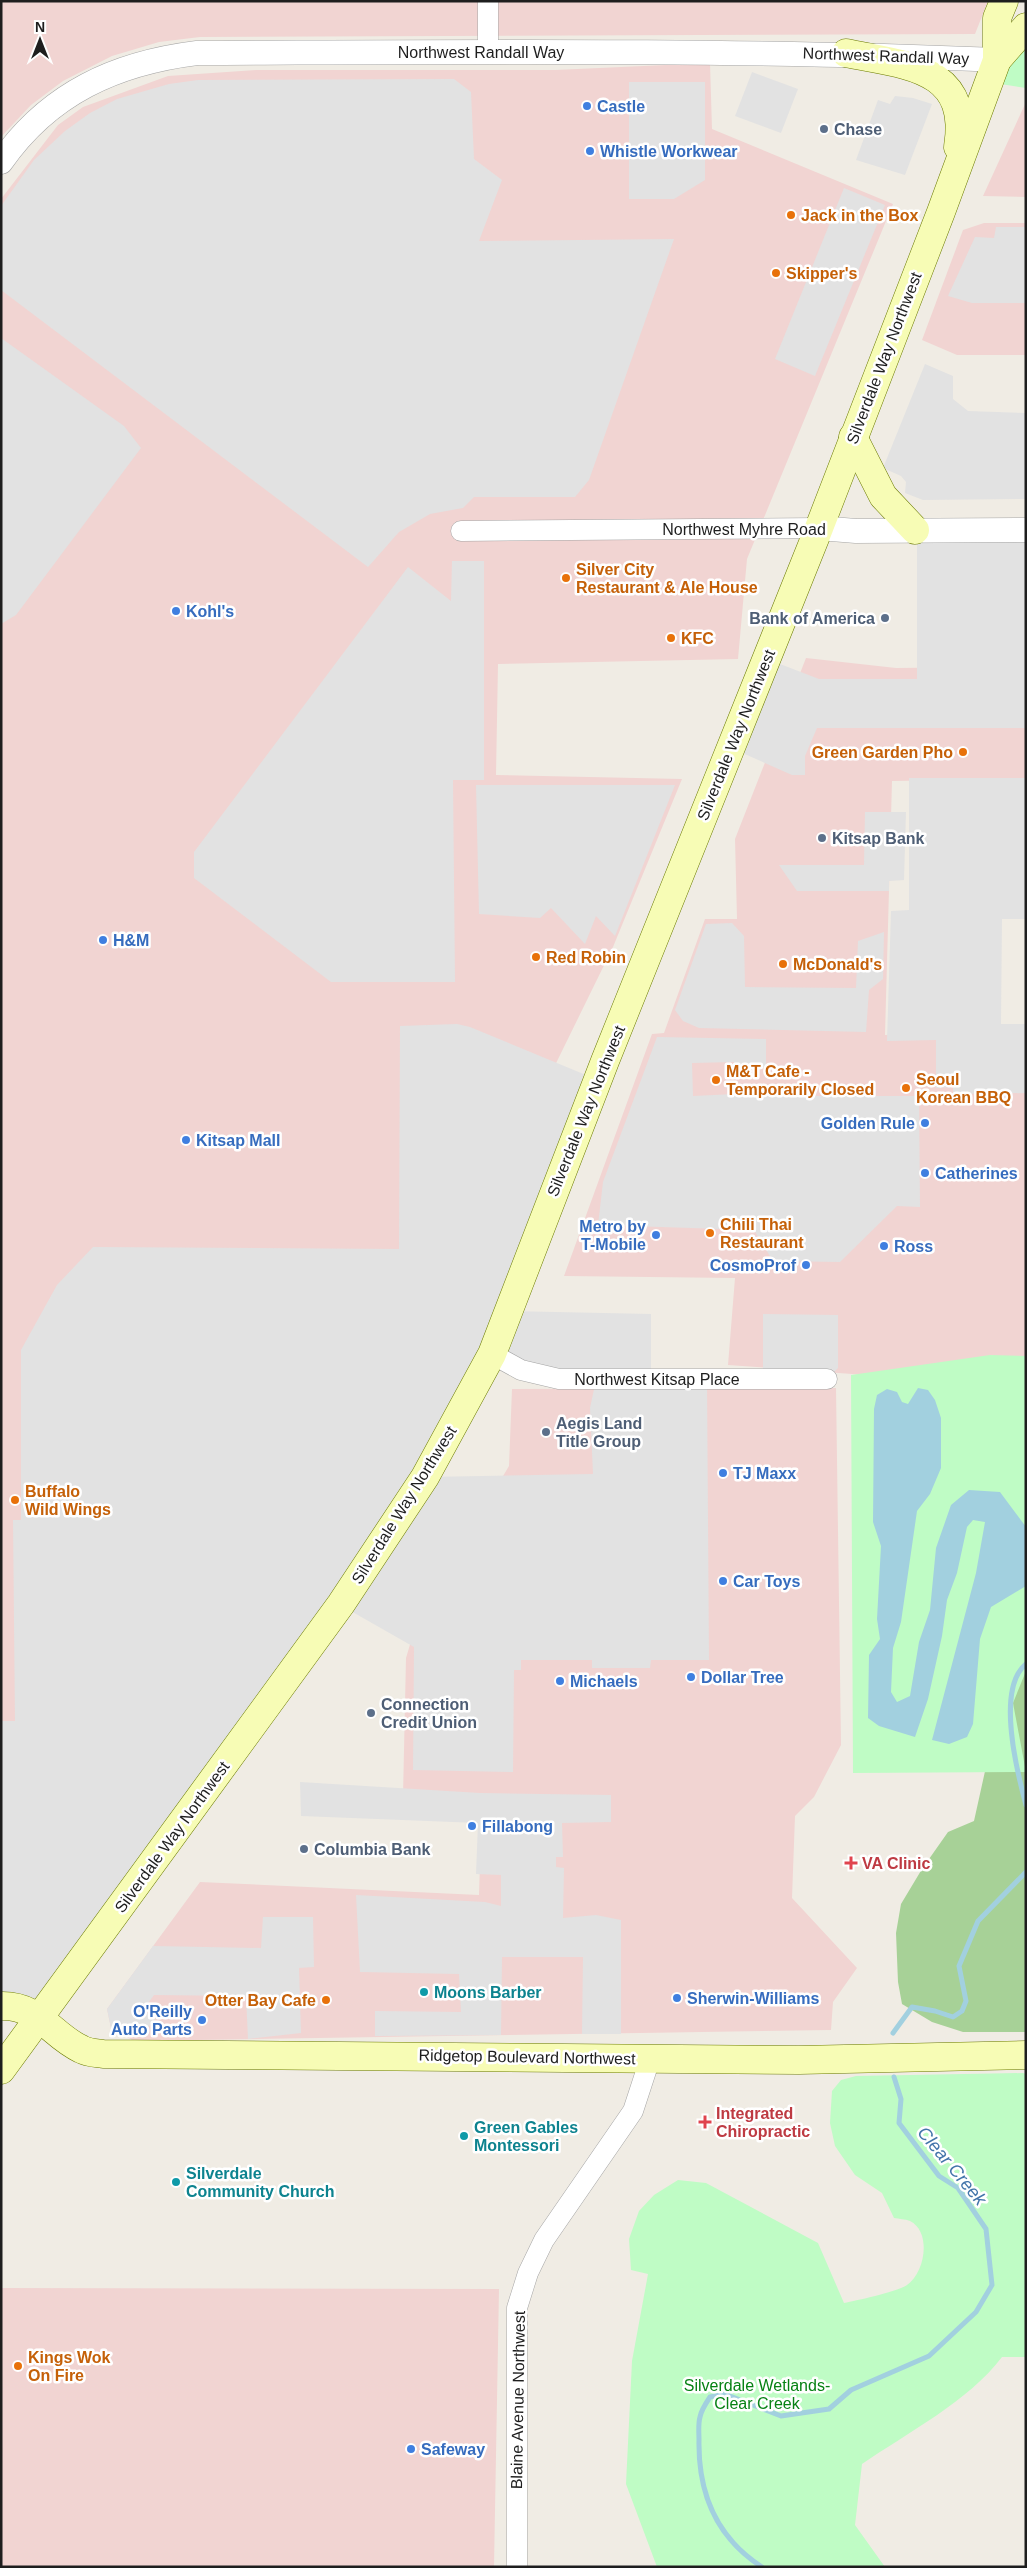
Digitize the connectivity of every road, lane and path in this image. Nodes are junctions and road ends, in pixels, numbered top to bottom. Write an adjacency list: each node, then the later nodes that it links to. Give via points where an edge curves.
1 (488, 1): 4 (street)
2 (1004, 1): 6 (main road, Silverdale Way Northwest, via 998,18)
3 (1026, 27): 6 (main road, Silverdale Way Northwest)
4 (488, 52): 5 (street, Northwest Randall Way); 7 (street, Northwest Randall Way, via 197,53 143,62 73,92 27,128)
5 (846, 53): 6 (street, Northwest Randall Way); 8 (main road, via 920,70 934,75 943,83 955,104 960,127)
6 (997, 60): 8 (main road, Silverdale Way Northwest)
7 (1, 162)
8 (954, 174): 9 (main road, Silverdale Way Northwest)
9 (853, 437): 10 (main road, Silverdale Way Northwest); 11 (main road, via 883,496)
10 (819, 528): 11 (street, Northwest Myhre Road); 13 (street, Northwest Myhre Road); 14 (main road, Silverdale Way Northwest, via 605,1060)
11 (916, 530): 12 (street, Northwest Myhre Road)
12 (1026, 530)
13 (461, 531)
14 (492, 1354): 15 (street, Northwest Kitsap Place, via 521,1370 559,1378); 17 (main road, Silverdale Way Northwest, via 426,1477 341,1604)
15 (827, 1379)
16 (1, 2006): 17 (main road, Ridgetop Boulevard Northwest, via 20,2008)
17 (40, 2017): 19 (main road, Ridgetop Boulevard Northwest, via 80,2049 104,2054); 20 (main road, Silverdale Way Northwest)
18 (1026, 2055): 19 (main road, Ridgetop Boulevard Northwest, via 798,2060)
19 (650, 2059): 21 (street, Blaine Avenue Northwest, via 633,2111 544,2240 528,2273 517,2308)
20 (1, 2070)
21 (517, 2567)

